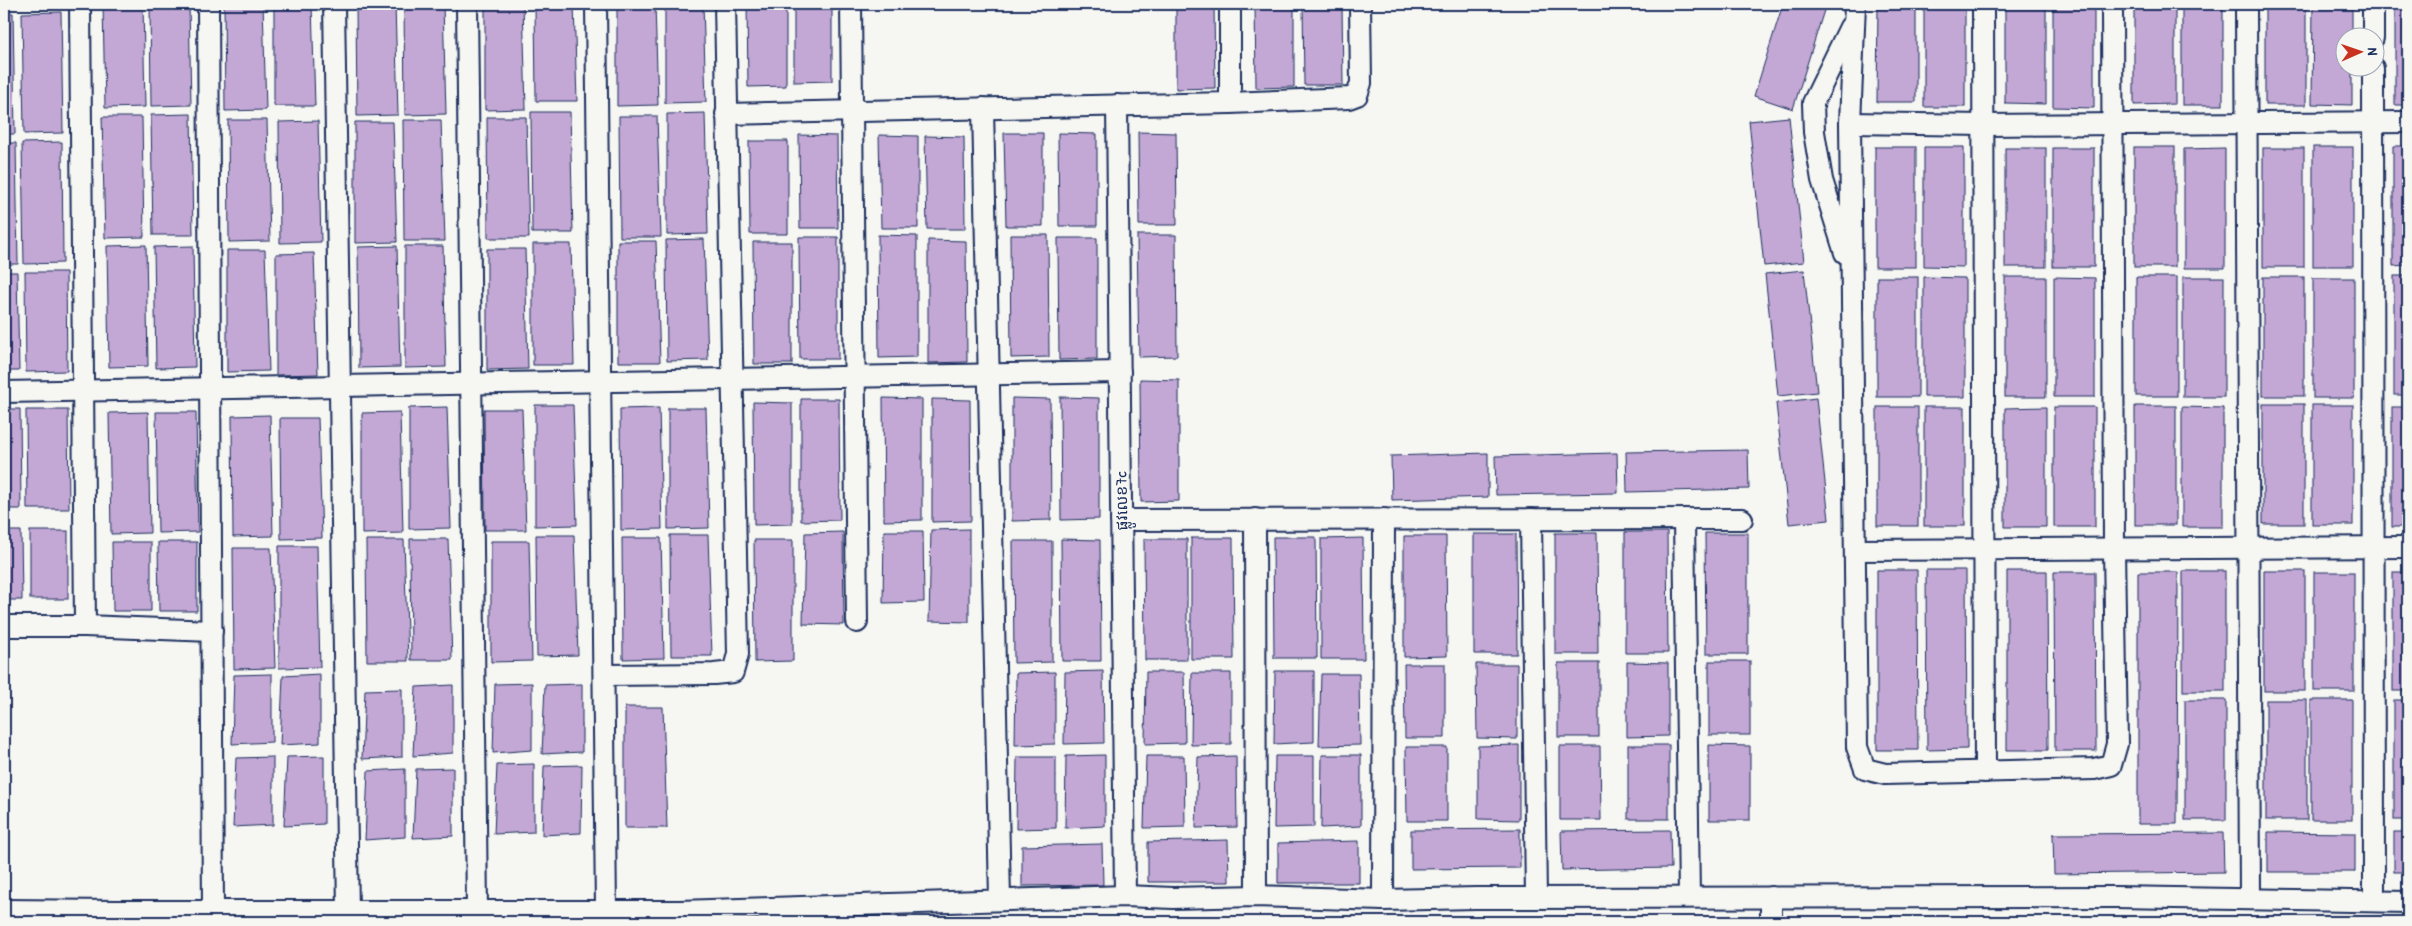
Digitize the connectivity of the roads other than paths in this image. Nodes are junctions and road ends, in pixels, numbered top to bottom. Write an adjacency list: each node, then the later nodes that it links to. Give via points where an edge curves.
1 (80, 4): 37 (street)
2 (208, 4): 36 (street)
3 (334, 4): 35 (street)
4 (467, 4): 34 (street)
5 (596, 4): 33 (street)
6 (725, 4): 21 (street)
7 (851, 4): 20 (street)
8 (1230, 4): 17 (street)
9 (1360, 4): 17 (street, via 1360,83 1357,95 1349,98)
10 (1983, 4): 27 (street)
11 (2112, 4): 25 (street)
12 (2246, 4): 26 (street)
13 (2373, 4): 15 (street)
14 (1854, 12): 23 (street); 28 (street, via 1813,103 1822,180)
15 (2373, 28)
16 (2373, 78): 24 (street)
17 (1230, 102): 18 (street)
18 (1117, 105): 19 (street); 29 (street, ផ្លូវលេខ7c)
19 (983, 108): 20 (street); 30 (street)
20 (852, 111): 21 (street); 31 (street)
21 (726, 114): 32 (street)
22 (2408, 122): 24 (street)
23 (1850, 123): 27 (street); 28 (street)
24 (2373, 123): 26 (street); 45 (street)
25 (2112, 124): 26 (street); 27 (street); 47 (street)
26 (2246, 124): 48 (street)
27 (1984, 125): 49 (street)
28 (1852, 274): 50 (street)
29 (1120, 372): 30 (street); 44 (street, ផ្លូវលេខ7c)
30 (989, 374): 31 (street); 62 (street)
31 (854, 377): 32 (street); 51 (street)
32 (732, 379): 33 (street); 55 (street, via 738,654 733,672)
33 (600, 381): 34 (street); 55 (street)
34 (471, 383): 35 (street); 71 (street)
35 (340, 386): 36 (street); 70 (street)
36 (211, 388): 37 (street); 54 (street)
37 (83, 391): 38 (street); 53 (street)
38 (4, 392)
39 (1742, 518): 43 (street)
40 (1255, 519): 41 (street); 44 (street); 58 (street)
41 (1384, 519): 42 (street); 64 (street)
42 (1531, 519): 43 (street); 59 (street)
43 (1684, 519): 60 (street)
44 (1121, 520): 57 (street, ផ្លូវលេខ7c)
45 (2373, 547): 46 (street); 48 (street); 65 (street)
46 (2408, 547)
47 (2114, 548): 48 (street); 49 (street); 56 (street, via 2117,744 2111,765 2094,769)
48 (2249, 548): 63 (street)
49 (1984, 549): 50 (street); 56 (street)
50 (1856, 550): 56 (street, via 1857,747 1864,769 1885,774)
51 (857, 622)
52 (4, 626): 53 (street)
53 (85, 626): 54 (street)
54 (212, 631): 69 (street)
55 (604, 675): 68 (street)
56 (1985, 772)
57 (1125, 896): 58 (street); 62 (street)
58 (1256, 896): 64 (street)
59 (1536, 897): 60 (street); 64 (street)
60 (1689, 898): 61 (street)
61 (1771, 898): 63 (street); 72 (street)
62 (1000, 899): 68 (street, via 698,910)
63 (2250, 899): 65 (street)
64 (1383, 900)
65 (2374, 901): 66 (street)
66 (2408, 902)
67 (4, 910): 69 (street)
68 (606, 910): 71 (street)
69 (214, 911): 70 (street)
70 (348, 911): 71 (street)
71 (477, 911)
72 (1771, 922)

